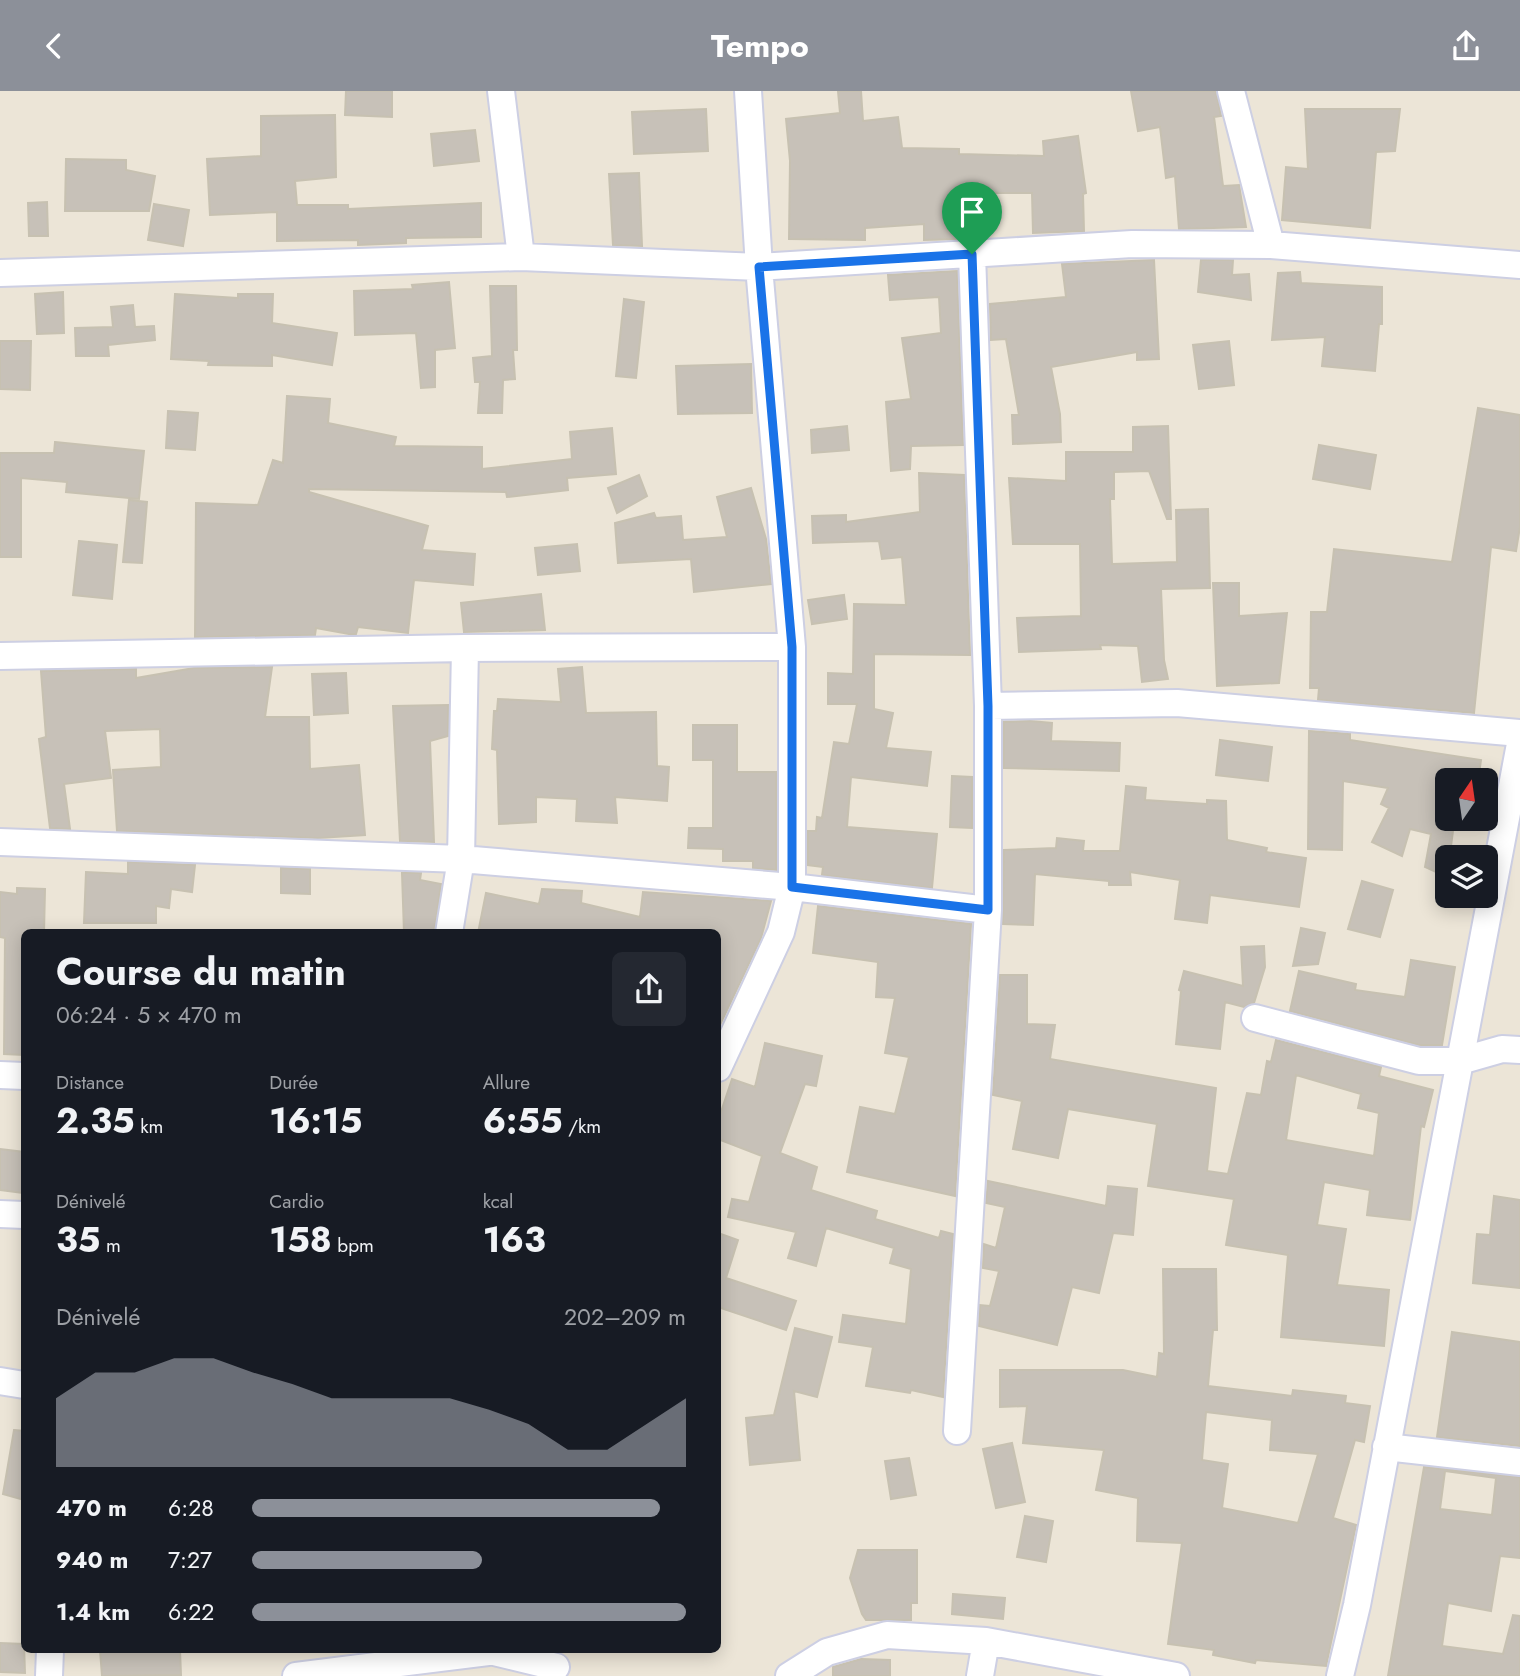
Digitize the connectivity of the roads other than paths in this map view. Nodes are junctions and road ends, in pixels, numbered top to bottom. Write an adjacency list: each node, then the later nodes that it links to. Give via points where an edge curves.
1 (501, 91): 6 (street)
2 (748, 91): 8 (street)
3 (1231, 91): 4 (street)
4 (1271, 245): 5 (street, via 1132,244); 7 (street)
5 (972, 254): 8 (street); 13 (street)
6 (522, 257): 8 (street); 9 (street)
7 (1520, 265)
8 (759, 267): 10 (street)
9 (0, 272)
10 (792, 647): 11 (street); 19 (street)
11 (465, 648): 12 (street); 18 (street)
12 (0, 656)
13 (988, 706): 14 (street, via 1177,703); 20 (street)
14 (1520, 733)
15 (1520, 744): 16 (street)
16 (1517, 776): 25 (street)
17 (0, 842): 18 (street)
18 (461, 859): 19 (street); 21 (street)
19 (792, 887): 20 (street); 24 (street, via 781,932)
20 (988, 910): 32 (street)
21 (450, 929)
22 (1255, 1018): 25 (street, via 1419,1061)
23 (1520, 1050): 25 (street, via 1502,1049)
24 (721, 1062)
25 (1460, 1062): 33 (street)
26 (0, 1075): 27 (street)
27 (21, 1076)
28 (0, 1214): 29 (street)
29 (21, 1215)
30 (0, 1381): 31 (street)
31 (21, 1384)
32 (957, 1431)
33 (1386, 1447): 34 (street); 45 (street)
34 (1520, 1462)
35 (986, 1641): 42 (street, via 887,1635 827,1652); 43 (street); 44 (street)
36 (50, 1653): 40 (street)
37 (472, 1653): 41 (street)
38 (497, 1653): 39 (street)
39 (556, 1665)
40 (49, 1676)
41 (296, 1676)
42 (789, 1676)
43 (980, 1676)
44 (1176, 1676)
45 (1340, 1676)

